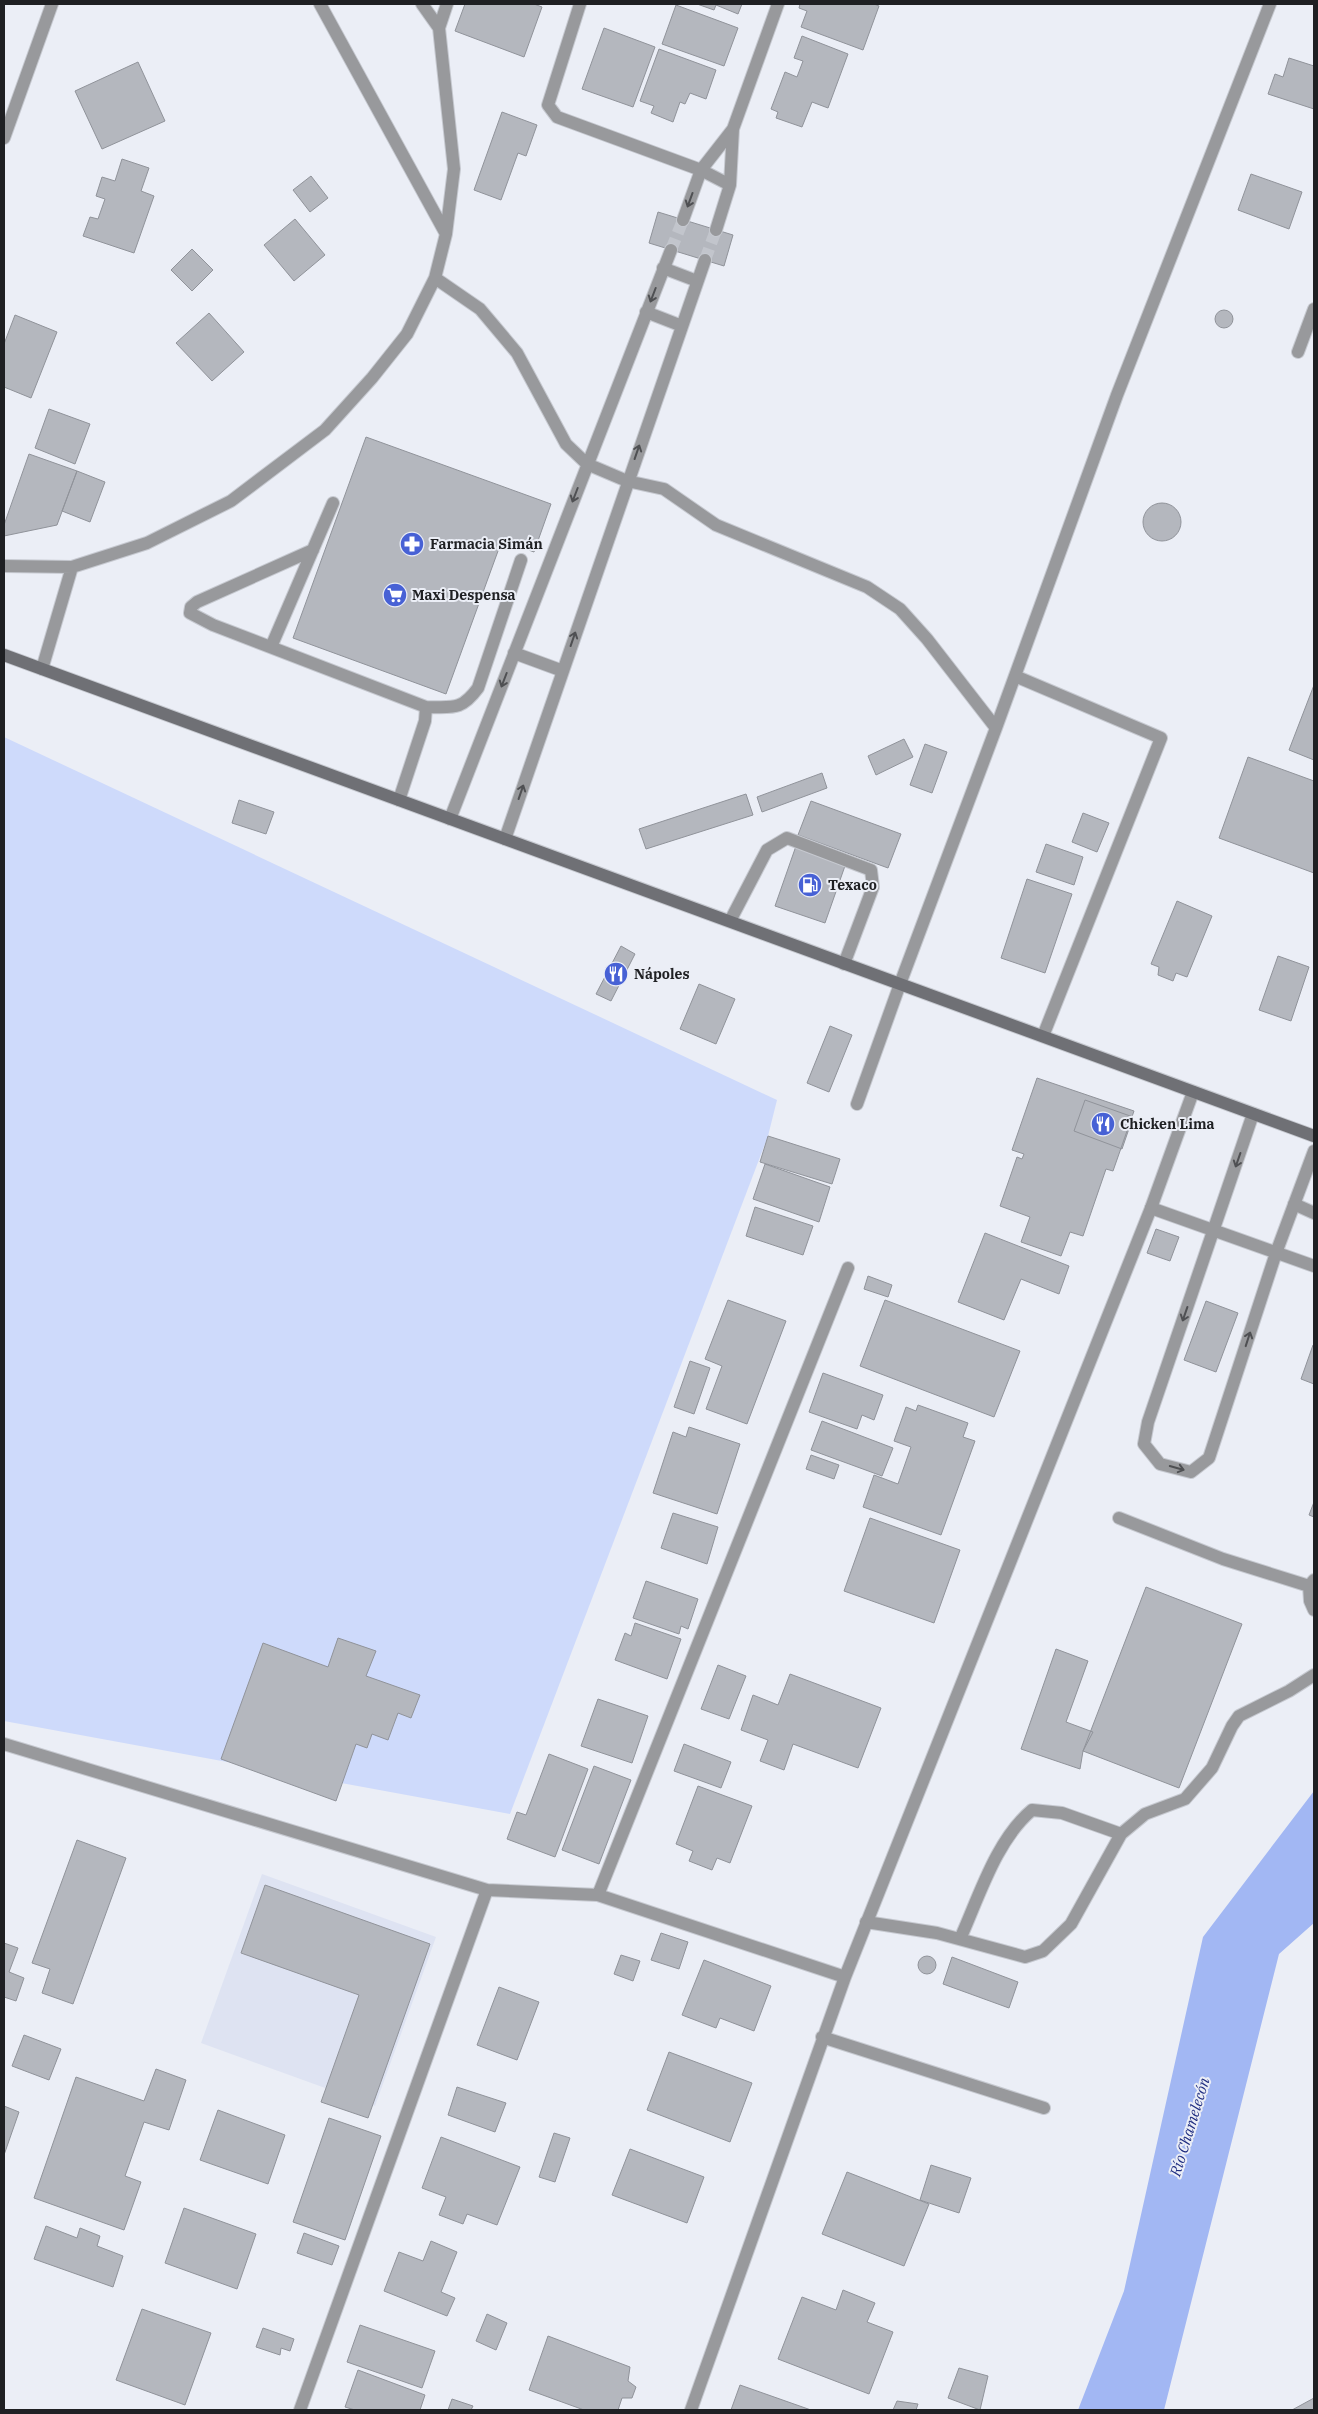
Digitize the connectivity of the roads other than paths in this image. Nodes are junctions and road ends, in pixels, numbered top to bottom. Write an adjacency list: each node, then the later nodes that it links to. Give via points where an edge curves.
1 (52, 4): 10 (street)
2 (320, 4): 15 (street)
3 (422, 4): 8 (street)
4 (447, 4): 8 (street)
5 (580, 4): 11 (street, via 548,105 557,116)
6 (778, 4): 9 (street)
7 (1270, 4): 37 (street, via 1117,395)
8 (439, 28): 15 (street, via 454,169)
9 (733, 129): 11 (street); 12 (street)
10 (4, 138)
11 (701, 170): 12 (street); 13 (street, one-way to 13)
12 (730, 185): 14 (street)
13 (683, 220)
14 (716, 230)
15 (446, 234): 19 (street)
16 (671, 250): 18 (street)
17 (705, 260): 20 (street)
18 (663, 268): 20 (street); 22 (street, one-way to 22)
19 (434, 278): 25 (street, via 480,309 517,353 566,444); 31 (street, via 407,334 325,430 231,501 147,543)
20 (697, 281): 23 (street)
21 (1314, 309): 24 (street)
22 (646, 312): 23 (street); 25 (street)
23 (682, 326): 26 (street, one-way to 23)
24 (1298, 352)
25 (586, 464): 26 (street); 33 (street, one-way to 33)
26 (627, 481): 36 (street, one-way to 26); 39 (street, via 664,489 716,525 867,587 900,609)
27 (333, 503): 28 (street)
28 (313, 550): 32 (street); 32 (street, via 191,607 190,613 205,621)
29 (521, 560): 38 (street, via 478,688 468,702 454,708)
30 (4, 566): 31 (street)
31 (72, 567): 35 (street)
32 (271, 647): 38 (street)
33 (514, 653): 36 (street); 41 (street, one-way to 41)
34 (4, 655): 35 (street)
35 (42, 669): 40 (street)
36 (562, 671): 42 (street, one-way to 36)
37 (1015, 676): 39 (street); 46 (street, via 1161,738)
38 (426, 707): 40 (street, via 425,721)
39 (996, 728): 45 (street)
40 (399, 800): 41 (street)
41 (450, 819): 42 (street)
42 (505, 839): 43 (street)
43 (730, 921): 44 (street); 44 (street, via 767,850 787,838 871,870 873,887)
44 (844, 964): 45 (street)
45 (900, 984): 46 (street); 48 (street)
46 (1043, 1036): 47 (street)
47 (1193, 1092): 49 (street); 53 (street)
48 (858, 1104)
49 (1253, 1114): 50 (street); 55 (street, one-way to 55)
50 (1314, 1136)
51 (1314, 1152): 52 (street)
52 (1294, 1204): 54 (street); 56 (street)
53 (1151, 1208): 55 (street); 67 (street)
54 (1314, 1213)
55 (1214, 1230): 56 (street); 56 (street, one-way to 56, via 1148,1422 1144,1444 1160,1464 1191,1472 1208,1458)
56 (1276, 1253): 57 (street)
57 (1314, 1266)
58 (848, 1268): 66 (street)
59 (1119, 1518): 60 (street, via 1223,1559)
60 (1312, 1583): 61 (street, via 1310,1601)
61 (1314, 1610)
62 (1314, 1675): 64 (street, via 1239,1716 1212,1768 1185,1798 1145,1814)
63 (4, 1744): 65 (street)
64 (1121, 1834): 68 (street, via 1071,1924 1043,1951 1025,1957); 68 (street, via 1062,1813 1032,1810 1017,1823 1000,1851)
65 (487, 1890): 66 (street); 72 (street)
66 (598, 1895): 69 (street)
67 (866, 1922): 68 (street); 69 (street)
68 (960, 1939)
69 (845, 1977): 70 (street)
70 (822, 2037): 71 (street); 73 (street)
71 (1044, 2108)
72 (300, 2410)
73 (691, 2410)

